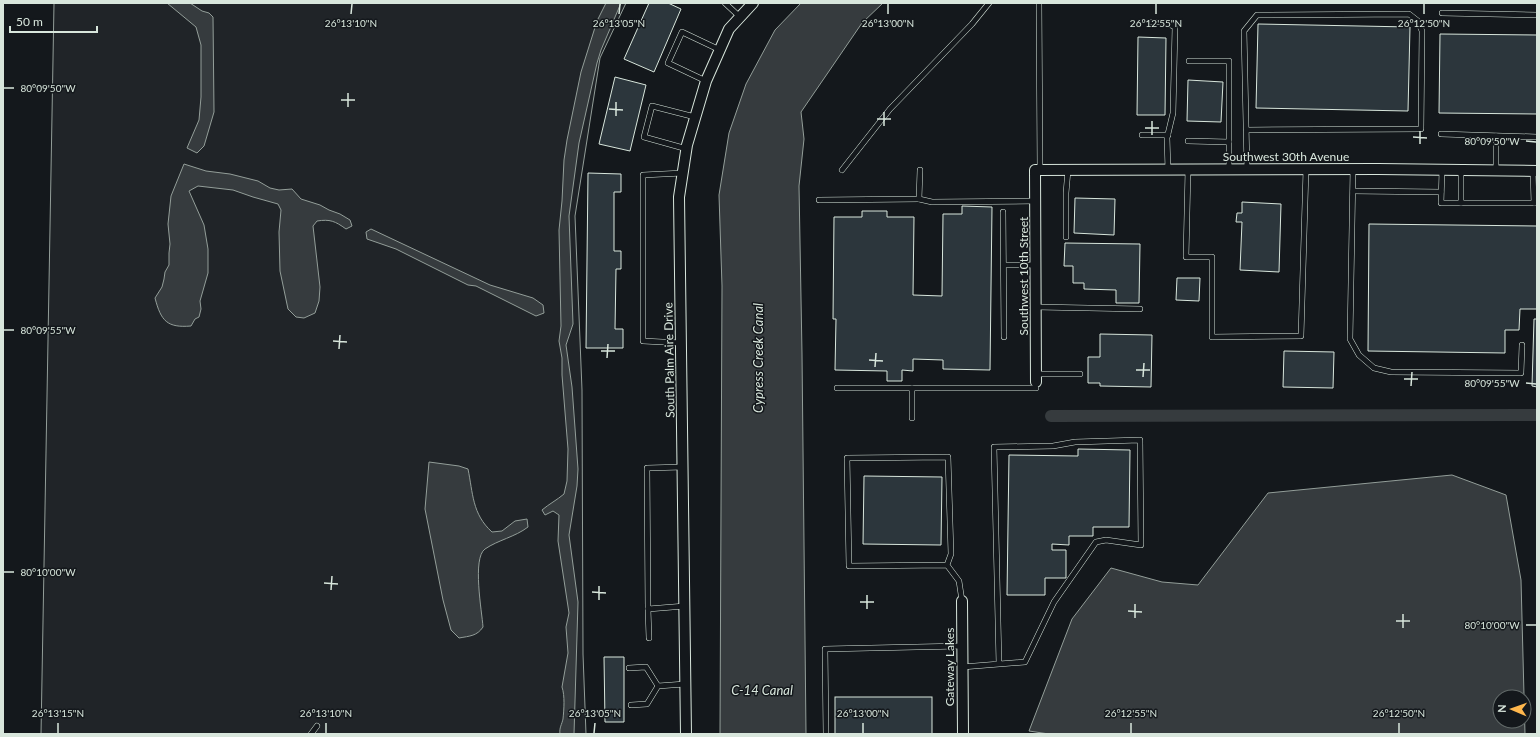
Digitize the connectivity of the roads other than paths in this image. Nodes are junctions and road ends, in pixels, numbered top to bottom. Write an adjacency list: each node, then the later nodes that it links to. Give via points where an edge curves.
1 (725, 3): 7 (lane)
2 (753, 3): 7 (street, South Palm Aire Drive)
3 (988, 3): 24 (lane, via 972,24 890,109)
4 (1039, 3): 26 (lane)
5 (1442, 13): 6 (lane)
6 (1537, 15)
7 (740, 17): 9 (street, South Palm Aire Drive, via 729,29)
8 (1152, 22): 15 (lane, via 1165,22 1175,27 1173,113)
9 (720, 50): 11 (street, South Palm Aire Drive); 11 (lane, via 682,32 668,63)
10 (1189, 61): 20 (lane, via 1229,61)
11 (706, 81): 12 (street, South Palm Aire Drive)
12 (696, 117): 21 (street, South Palm Aire Drive); 21 (lane, via 652,106 644,137)
13 (1246, 130): 13 (lane, via 1244,30 1257,15 1409,14 1418,21 1422,31 1421,129); 31 (lane)
14 (1440, 134): 17 (lane)
15 (1168, 135): 16 (lane); 28 (lane)
16 (1142, 136)
17 (1496, 136): 18 (lane); 34 (lane)
18 (1537, 137)
19 (1188, 141): 20 (lane)
20 (1229, 142): 30 (lane)
21 (687, 149): 36 (street, South Palm Aire Drive)
22 (1306, 169): 23 (street, Southwest 30th Avenue); 29 (lane, via 1301,336 1212,337 1212,257 1186,257); 31 (street, Southwest 30th Avenue)
23 (1353, 169): 32 (street, Southwest 30th Avenue); 37 (lane)
24 (842, 170)
25 (920, 170): 39 (lane)
26 (1038, 170): 27 (street, Southwest 30th Avenue); 41 (street, Southwest 10th Street)
27 (1068, 170): 28 (street, Southwest 30th Avenue); 45 (lane)
28 (1168, 170): 29 (street, Southwest 30th Avenue)
29 (1188, 170): 30 (street, Southwest 30th Avenue)
30 (1229, 170): 31 (street, Southwest 30th Avenue)
31 (1247, 170)
32 (1442, 170): 33 (street, Southwest 30th Avenue); 38 (lane)
33 (1462, 170): 34 (street, Southwest 30th Avenue); 42 (lane)
34 (1496, 171): 35 (street, Southwest 30th Avenue)
35 (1535, 171): 43 (lane)
36 (683, 173): 51 (street, South Palm Aire Drive, via 679,197); 51 (lane, via 643,175 643,341)
37 (1353, 191): 38 (lane); 52 (lane, via 1350,339 1359,355 1374,368 1390,372 1521,373)
38 (1441, 192): 42 (lane, via 1441,203)
39 (919, 199): 40 (lane); 41 (lane, via 932,202)
40 (818, 200)
41 (1036, 202): 46 (street, Southwest 10th Street)
42 (1461, 203): 43 (lane)
43 (1535, 203)
44 (1002, 212): 47 (lane)
45 (1066, 237)
46 (1037, 265): 47 (lane); 48 (street, Southwest 10th Street)
47 (1004, 266): 50 (lane)
48 (1037, 307): 49 (lane); 54 (street, Southwest 10th Street)
49 (1140, 309)
50 (1004, 337)
51 (682, 343): 58 (street, South Palm Aire Drive)
52 (1522, 345)
53 (1080, 374): 54 (lane)
54 (1036, 381): 56 (lane)
55 (837, 388): 56 (lane)
56 (912, 388): 57 (lane)
57 (912, 418)
58 (683, 467): 61 (street, South Palm Aire Drive); 62 (lane, via 647,468)
59 (947, 565): 59 (lane, via 849,566 847,458 948,457 951,554); 60 (lane, via 959,581)
60 (962, 601): 64 (street, Gateway Lakes)
61 (685, 606): 62 (lane); 68 (street, South Palm Aire Drive)
62 (648, 609): 63 (lane)
63 (650, 638)
64 (962, 646): 66 (street, Gateway Lakes); 74 (lane, via 825,649)
65 (999, 664): 65 (lane, via 1025,662 1054,602 1096,542 1106,540 1141,545 1140,440 994,447); 66 (lane)
66 (962, 667): 75 (street, Gateway Lakes)
67 (629, 668): 69 (lane, via 646,667)
68 (685, 684): 69 (lane); 73 (street, South Palm Aire Drive)
69 (658, 686): 70 (lane, via 647,704)
70 (631, 705)
71 (316, 726): 72 (lane)
72 (310, 734)
73 (686, 734)
74 (826, 734)
75 (963, 734)

